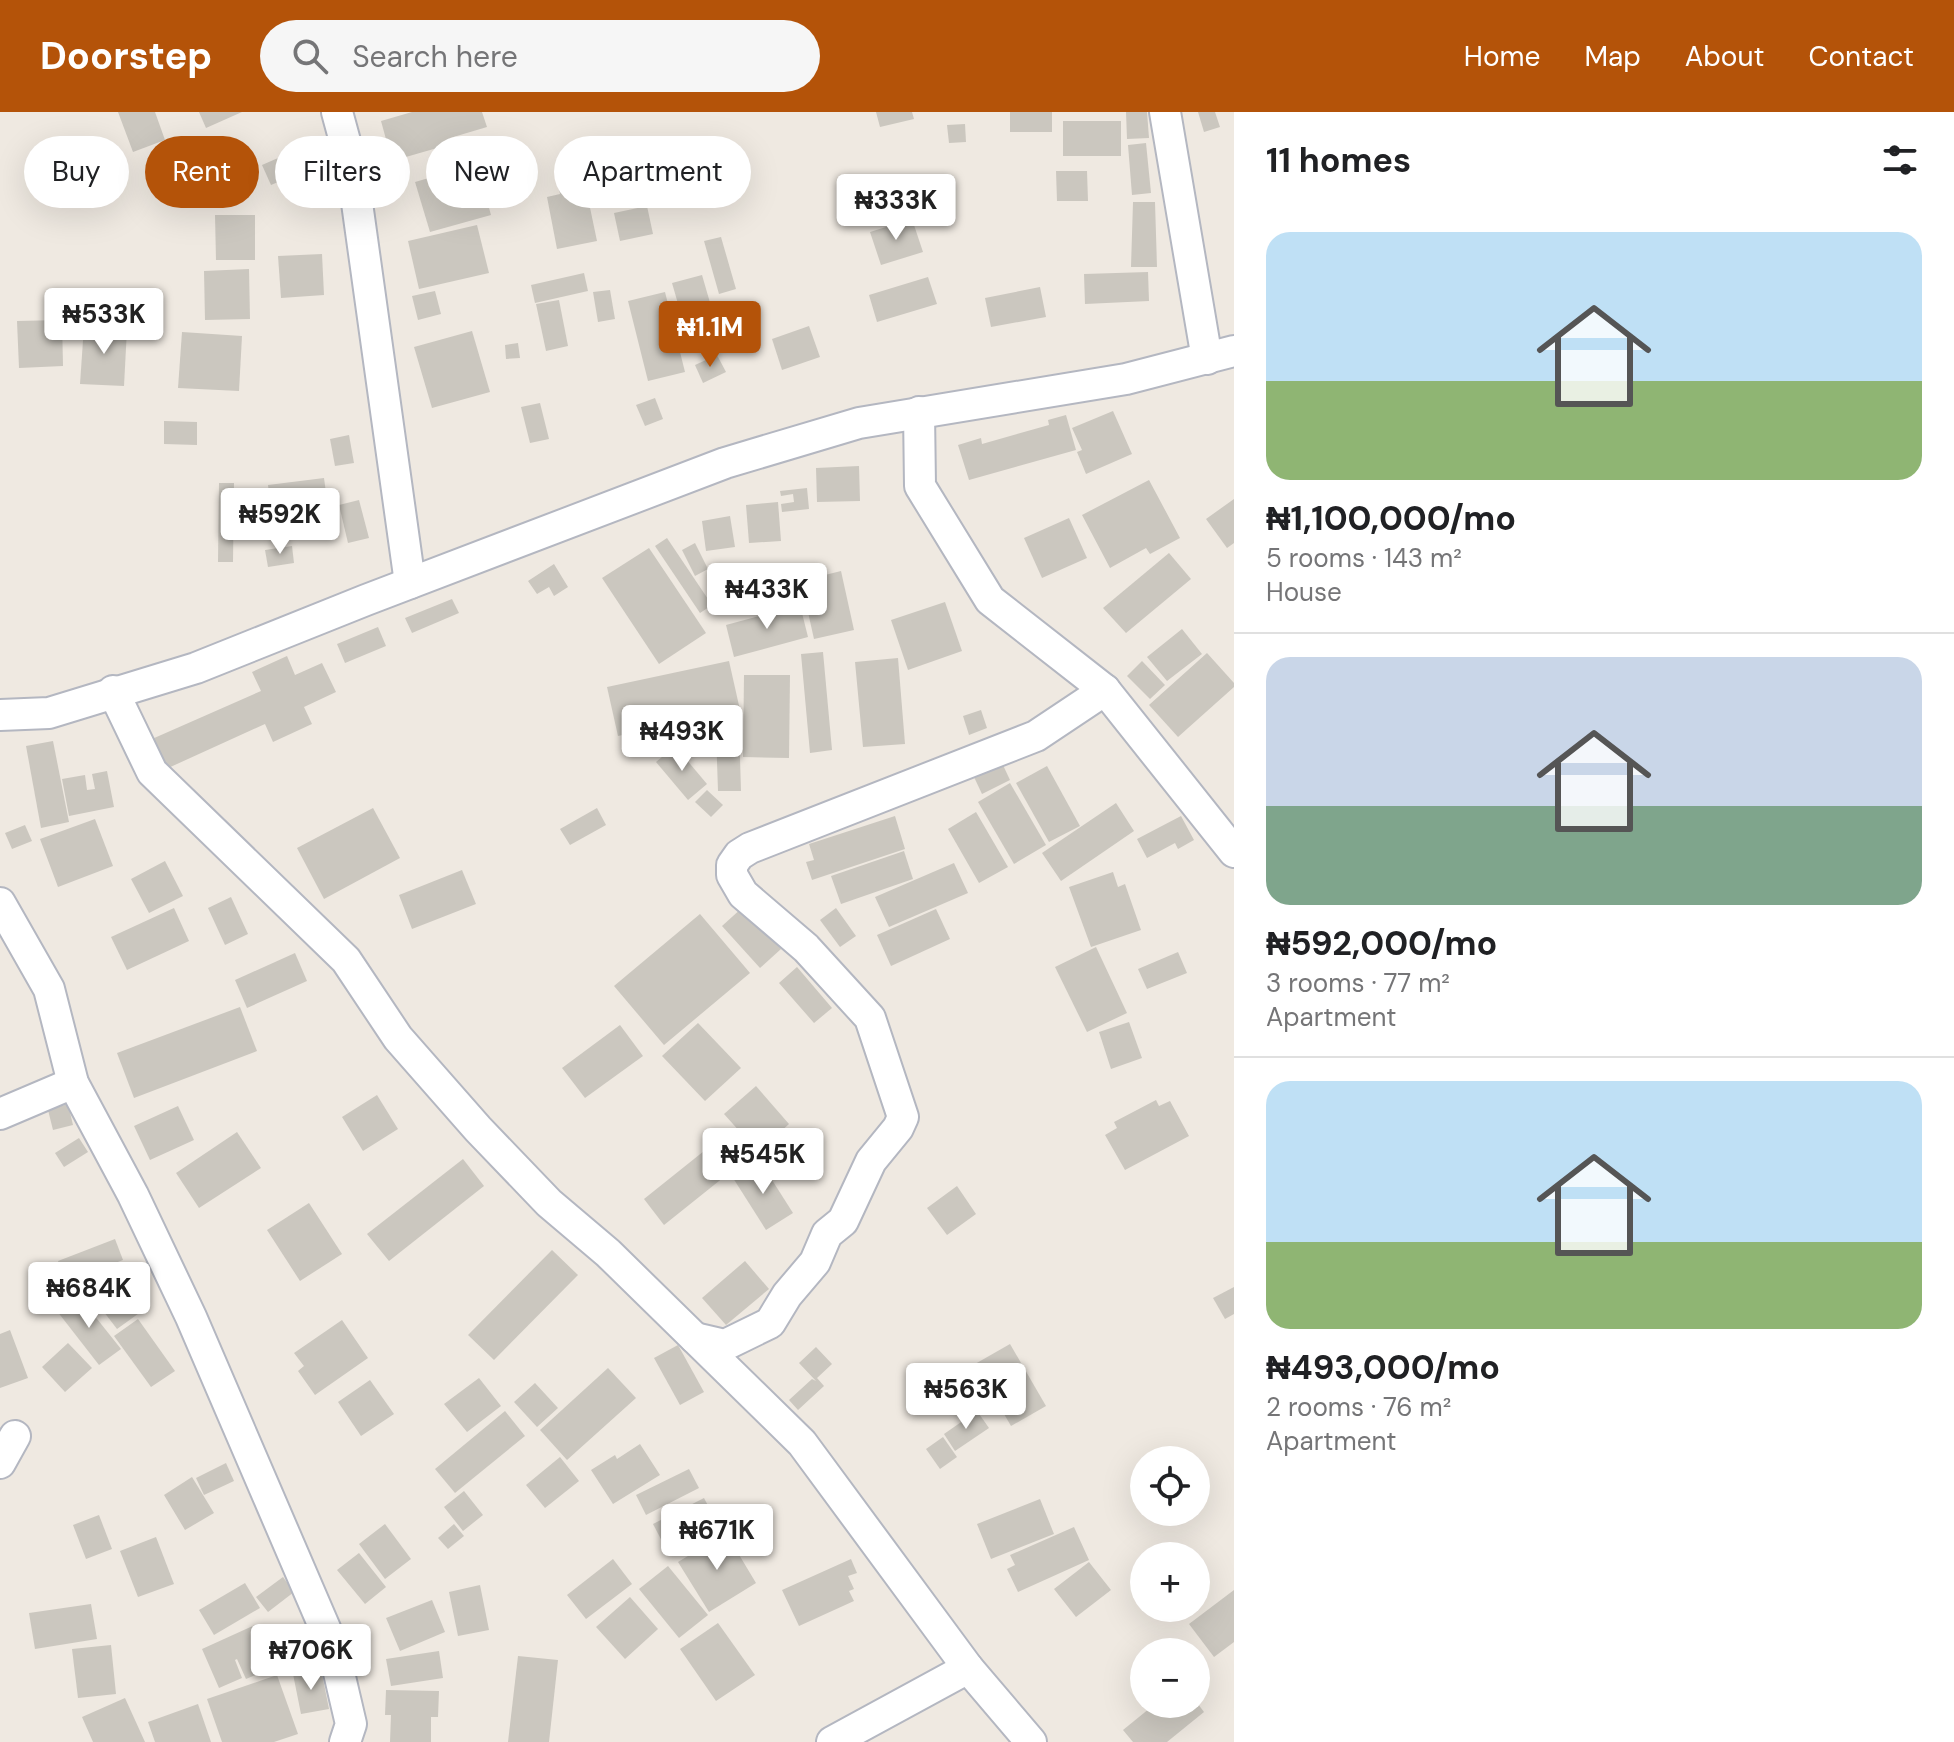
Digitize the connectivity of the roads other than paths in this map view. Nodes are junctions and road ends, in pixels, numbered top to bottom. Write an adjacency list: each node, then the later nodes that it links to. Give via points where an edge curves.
1 (337, 112): 5 (street, via 352,167)
2 (1165, 112): 3 (street)
3 (1221, 355): 4 (street, via 1126,379)
4 (919, 412): 5 (street, via 859,423 725,463); 6 (street, via 920,486 990,600)
5 (410, 583): 7 (street, via 196,668)
6 (1105, 690): 9 (street); 13 (street, via 1036,736 750,848 732,865 743,894 806,948 870,1018 903,1117 871,1161 843,1221 827,1234 815,1262 770,1323 725,1345)
7 (113, 691): 8 (street, via 49,713); 13 (street, via 152,772 346,960 398,1038 478,1129)
8 (0, 715)
9 (1234, 852)
10 (0, 903): 11 (street, via 49,989)
11 (73, 1083): 12 (street); 17 (street, via 191,1317 333,1647 351,1724)
12 (0, 1114)
13 (695, 1338): 16 (street, via 802,1443)
14 (15, 1436): 15 (street)
15 (0, 1463)
16 (968, 1668): 18 (street); 19 (street)
17 (345, 1742)
18 (832, 1742)
19 (1031, 1742)

